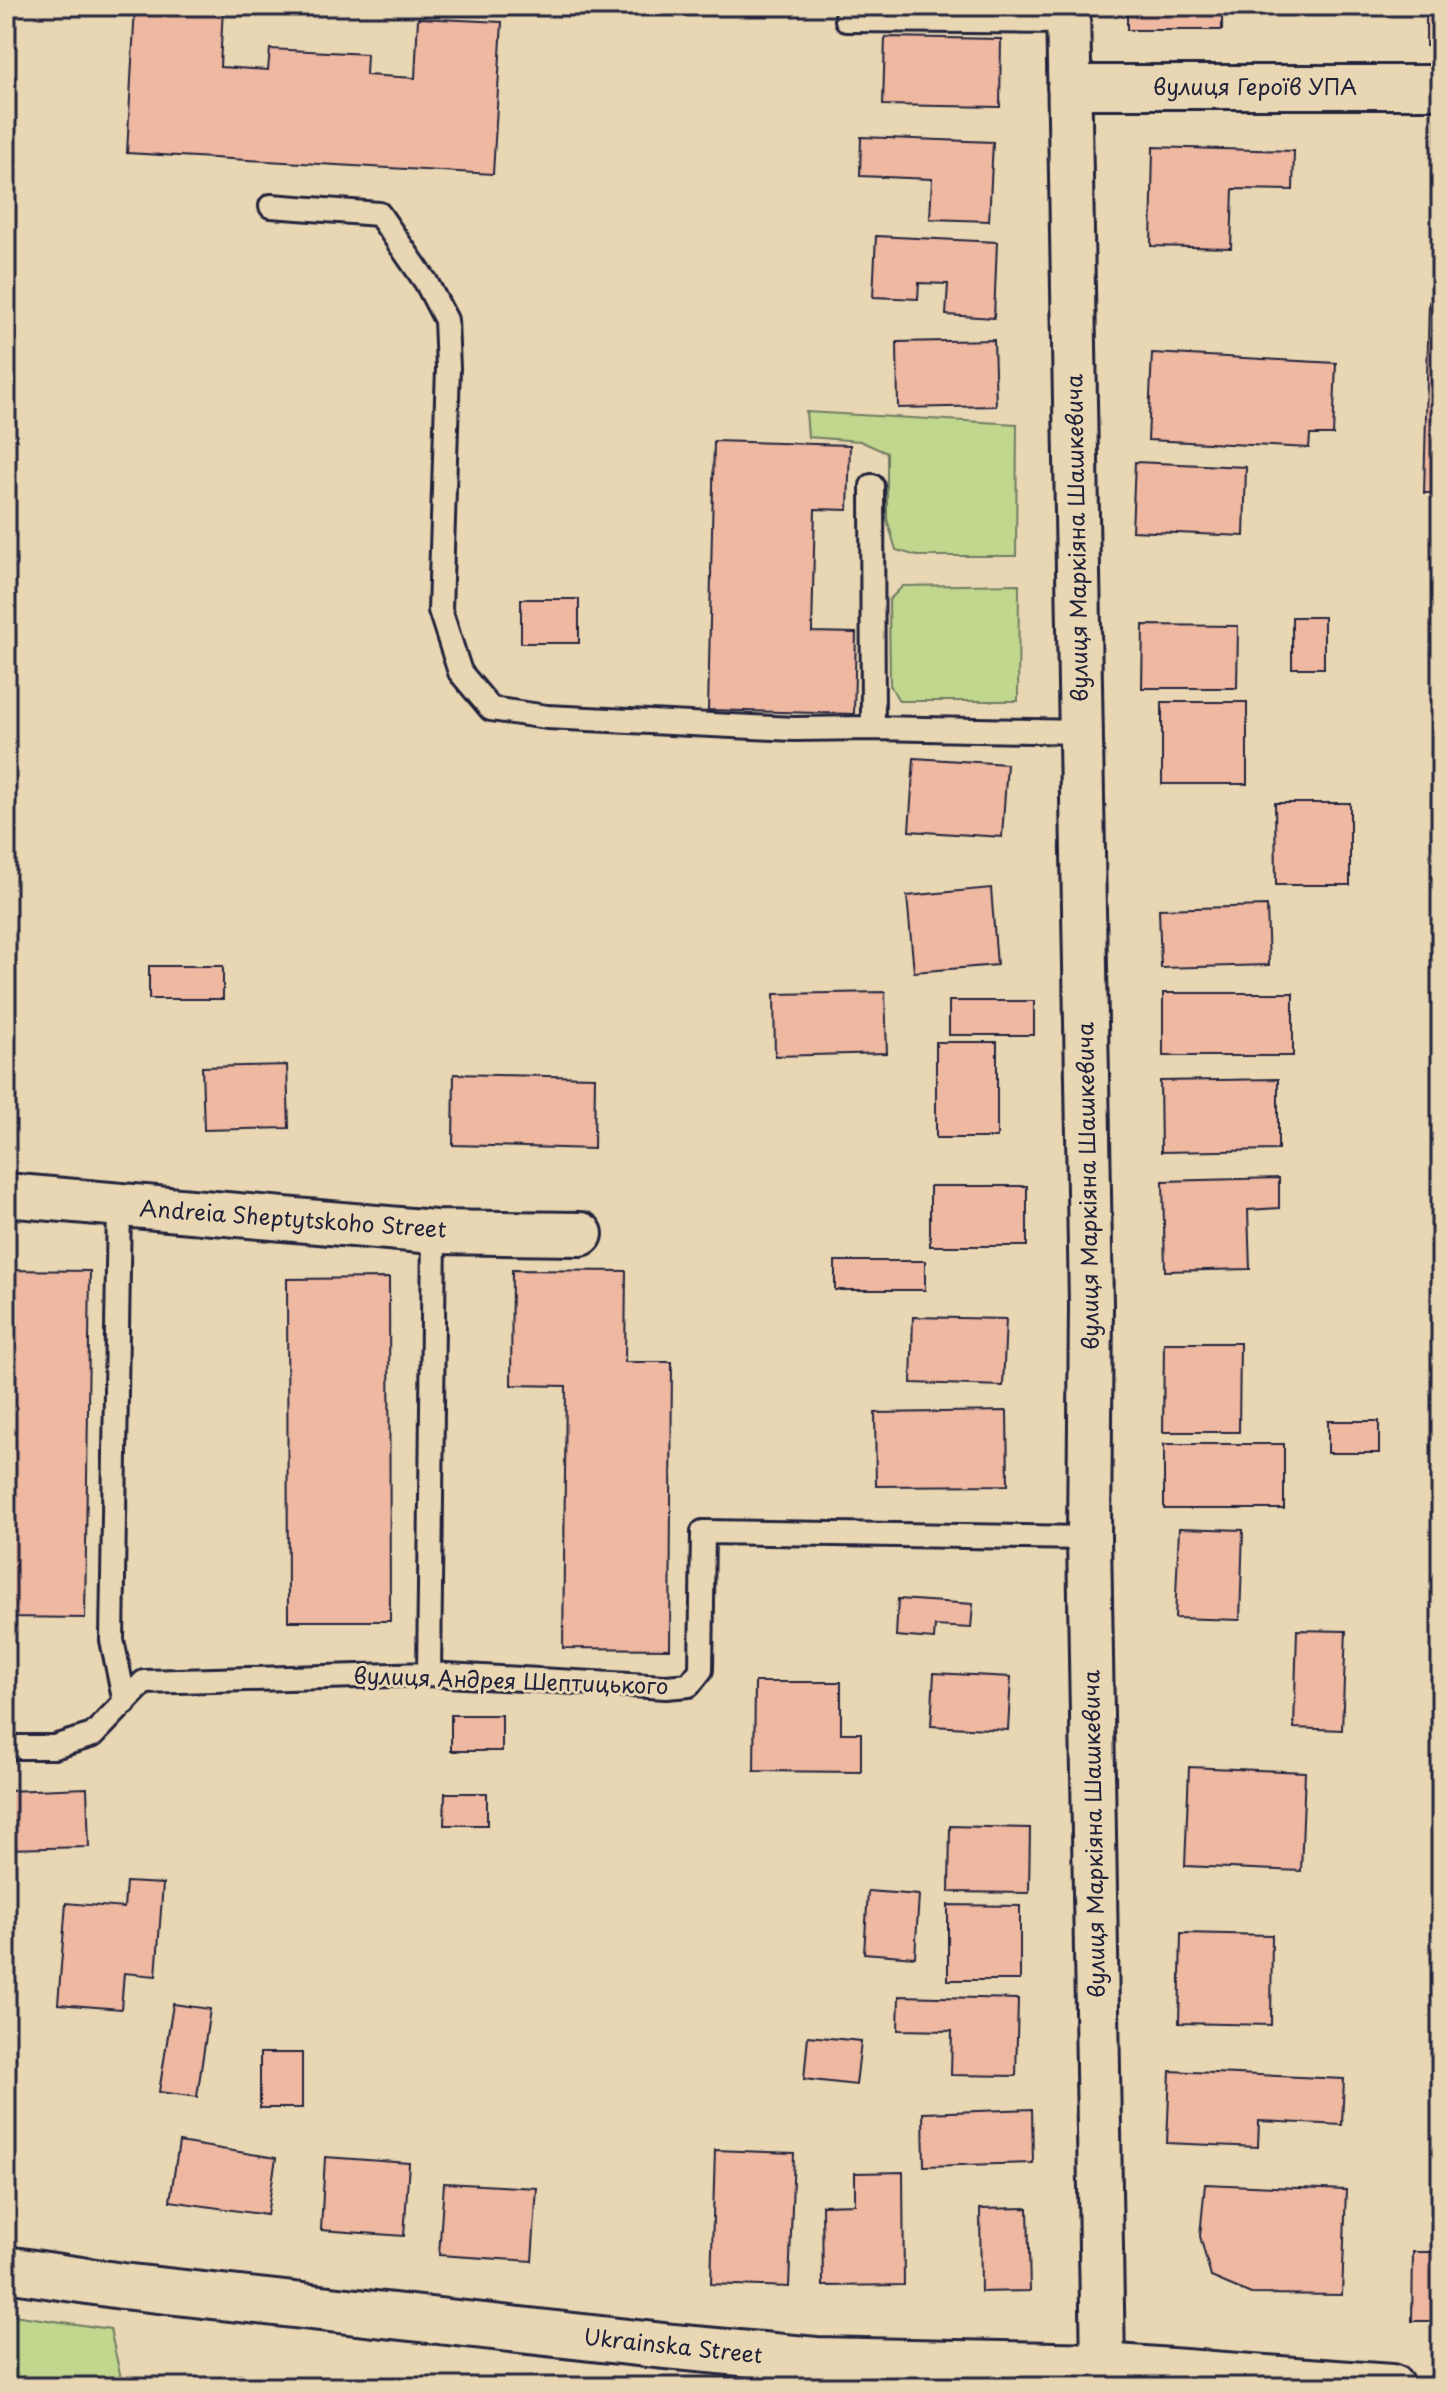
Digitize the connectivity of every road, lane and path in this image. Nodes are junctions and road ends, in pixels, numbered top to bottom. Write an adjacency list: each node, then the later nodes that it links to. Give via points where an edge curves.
1 (848, 6): 2 (lane, via 847,20)
2 (1068, 14): 3 (street, вулиця Маркіяна Шашкевича)
3 (1069, 87): 4 (street, вулиця Героїв УПА); 8 (street, вулиця Маркіяна Шашкевича)
4 (1441, 87)
5 (271, 206): 7 (lane, via 379,214 446,320 440,610 460,672 491,709 547,717)
6 (872, 486): 7 (lane)
7 (873, 728): 8 (lane)
8 (1081, 732): 13 (street, вулиця Маркіяна Шашкевича, via 1091,1305)
9 (6, 1195): 10 (street, Andreia Sheptytskoho Street)
10 (119, 1205): 11 (street, Andreia Sheptytskoho Street); 15 (lane, via 112,1640)
11 (434, 1232): 12 (street, Andreia Sheptytskoho Street); 14 (lane)
12 (581, 1234)
13 (1089, 1538): 14 (lane, вулиця Андрея Шептицького, via 703,1532 701,1670 689,1685); 18 (street, вулиця Маркіяна Шашкевича)
14 (429, 1674): 15 (lane, вулиця Андрея Шептицького, via 144,1682)
15 (125, 1703): 16 (lane, вулиця Андрея Шептицького, via 93,1735 54,1747)
16 (6, 1747)
17 (6, 2269): 19 (street, Ukrainska Street, via 664,2346)
18 (1103, 2366): 19 (street, Ukrainska Street); 20 (street, Ukrainska Street)
19 (815, 2374)
20 (1391, 2387)

